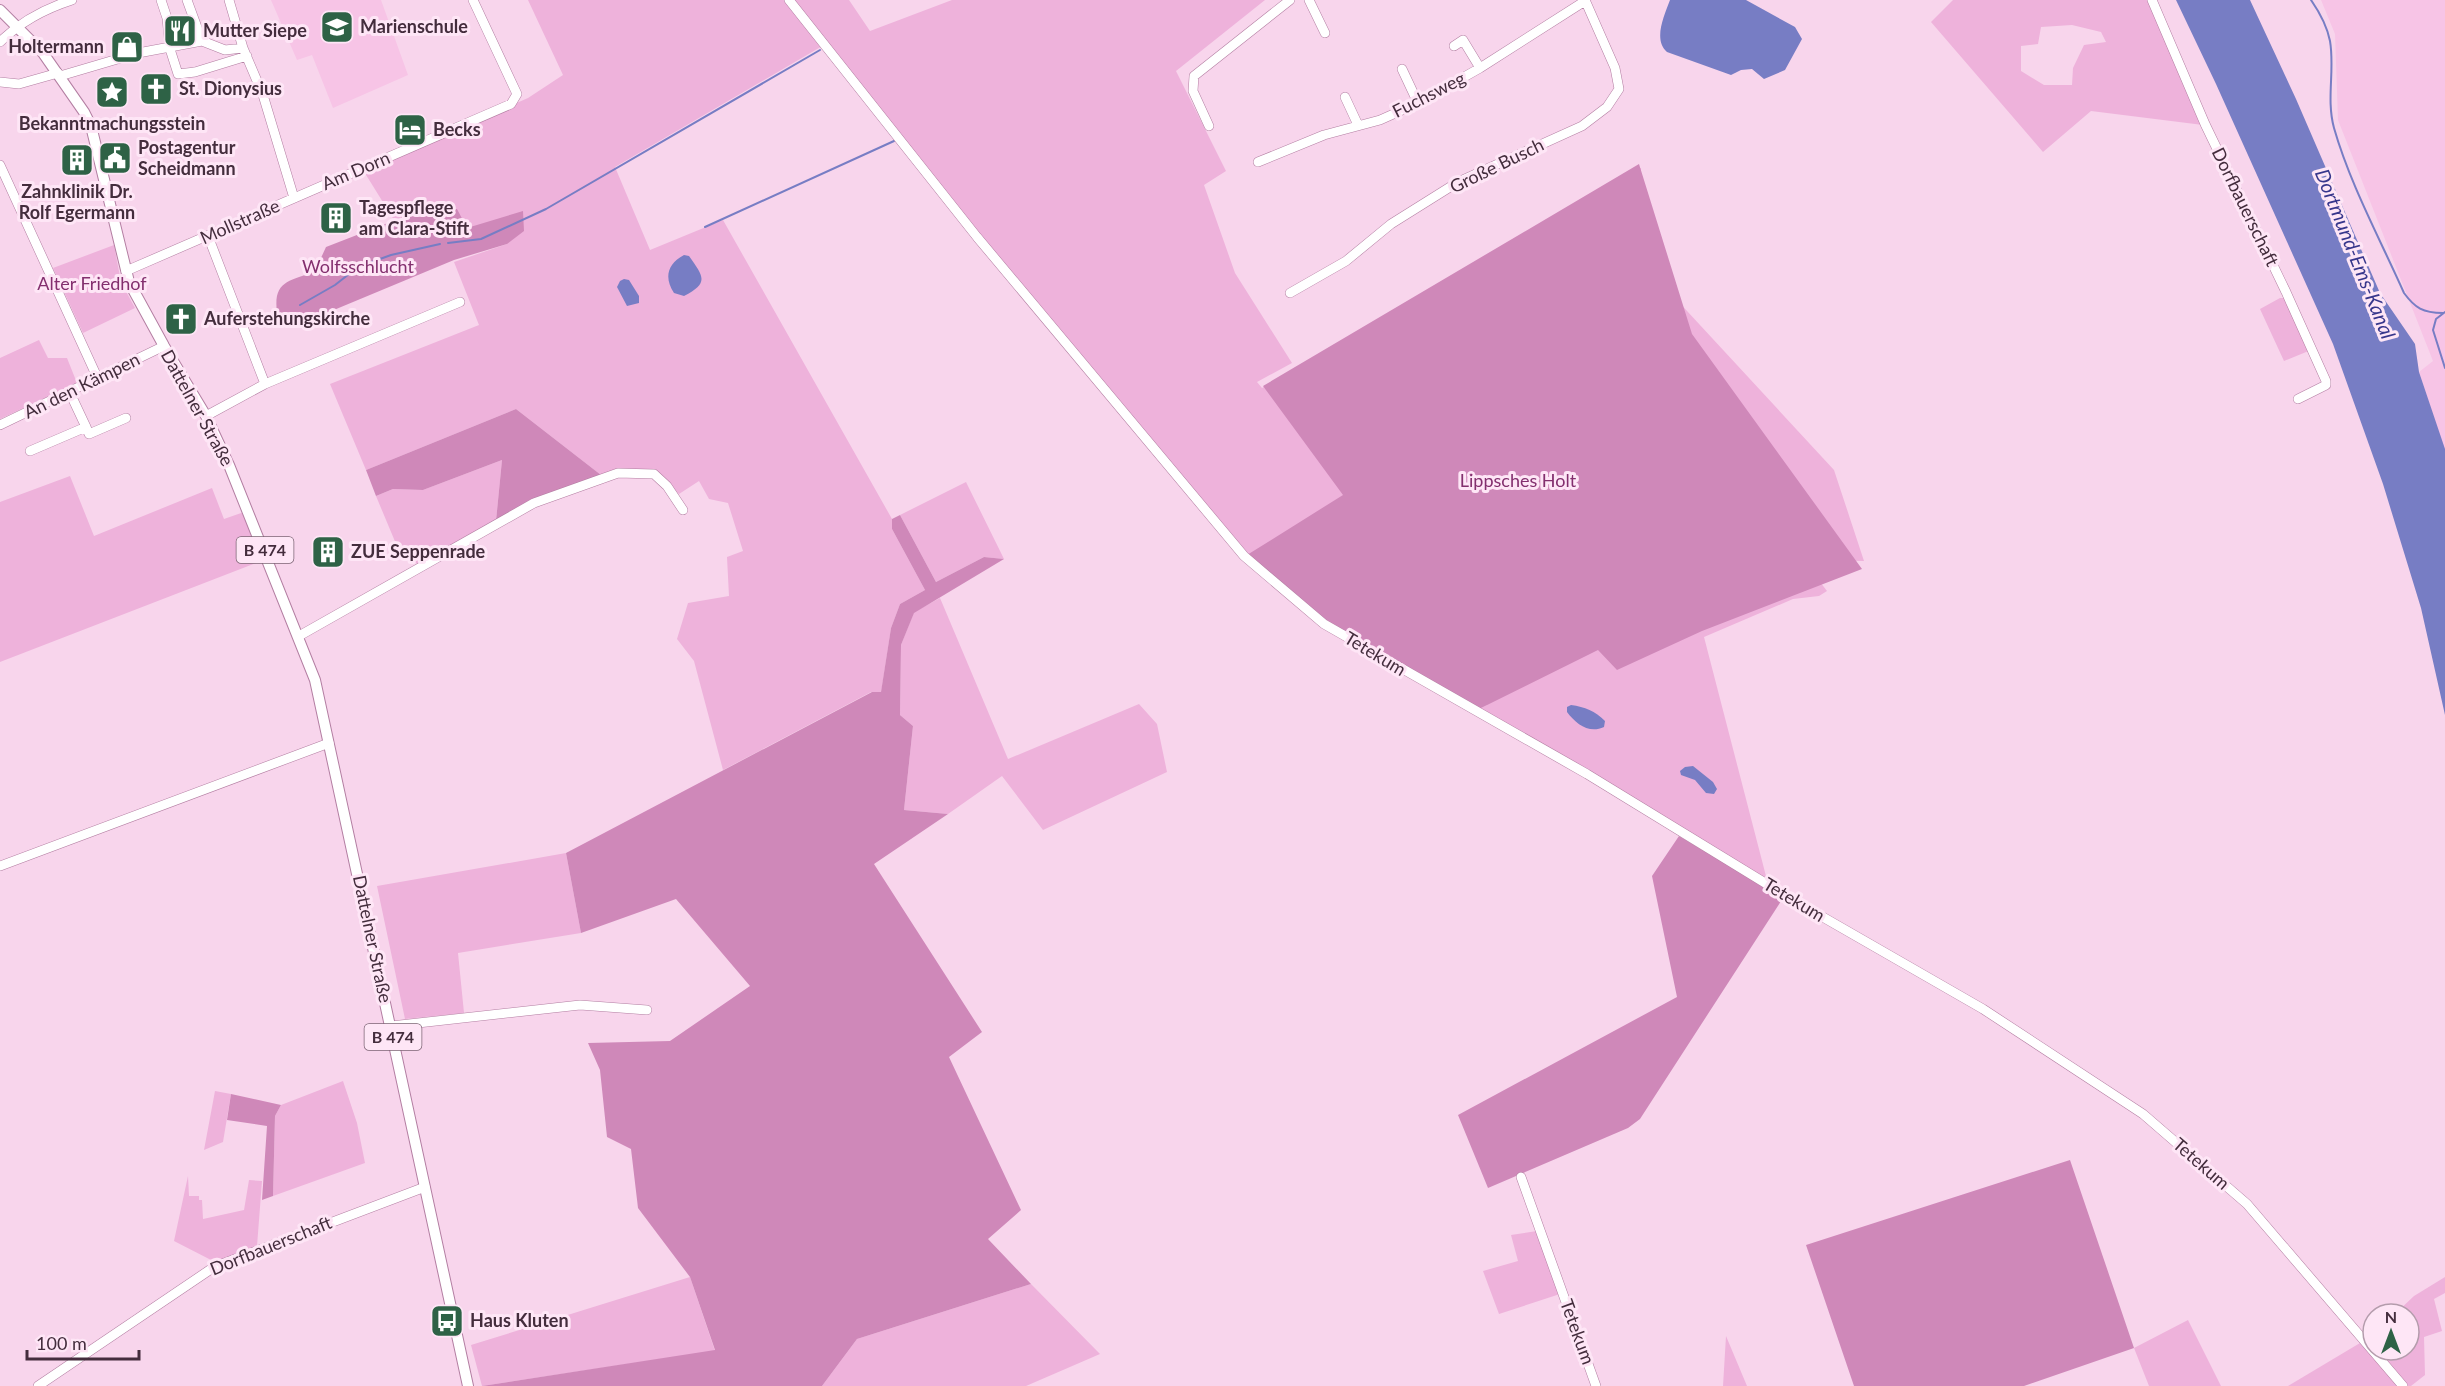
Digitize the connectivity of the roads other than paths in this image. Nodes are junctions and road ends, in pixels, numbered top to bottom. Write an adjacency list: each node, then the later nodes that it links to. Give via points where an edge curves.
1 (72, 0): 12 (street)
2 (161, 0): 17 (street)
3 (187, 0): 14 (street)
4 (230, 0): 18 (street, Mollstraße)
5 (472, 0): 29 (street, Am Dorn, via 517,94 511,104)
6 (789, 0): 55 (street, Tetekum, via 977,237 1244,556 1324,624 1587,774 1788,897 1983,1009 2143,1114 2247,1204)
7 (1290, 0): 26 (street, via 1194,76 1193,91)
8 (1309, 0): 13 (street)
9 (1585, 0): 19 (street, Fuchsweg); 32 (street, Große Busch, via 1616,68 1619,89 1608,106 1582,126 1458,182 1391,224 1346,261)
10 (2152, 0): 38 (street, Dorfbauerschaft, via 2205,124 2326,381 2326,385)
11 (0, 10): 12 (main road, B 474)
12 (16, 26): 15 (street); 21 (main road, Dattelner Straße / B 474)
13 (1325, 33)
14 (202, 41): 17 (street); 18 (street, via 225,50)
15 (0, 42)
16 (1454, 46): 19 (street, via 1463,40)
17 (170, 49): 18 (street, via 175,71 180,75); 21 (street, via 138,53)
18 (245, 52): 29 (street, Mollstraße, via 263,95)
19 (1480, 68): 24 (street, Fuchsweg)
20 (1402, 69): 24 (street)
21 (59, 74): 22 (street, via 19,84); 31 (main road, Dattelner Straße / B 474, via 94,134)
22 (0, 82)
23 (1345, 97): 25 (street)
24 (1418, 103): 25 (street, Fuchsweg)
25 (1358, 125): 27 (street, Fuchsweg)
26 (1209, 126)
27 (1258, 162)
28 (1, 172): 35 (street)
29 (294, 198): 30 (street, Mollstraße)
30 (208, 237): 31 (street, Mollstraße); 36 (street)
31 (126, 271): 34 (main road, Dattelner Straße / B 474)
32 (1290, 293)
33 (460, 302): 36 (street)
34 (164, 346): 35 (street, An den Kämpen); 39 (main road, Dattelner Straße / B 474)
35 (98, 379): 37 (street, An den Kämpen)
36 (265, 384): 39 (street)
37 (70, 393): 41 (street, An den Kämpen); 42 (street)
38 (2298, 399)
39 (206, 416): 45 (main road, Dattelner Straße / B 474, via 247,505)
40 (126, 418): 42 (street, via 89,434)
41 (0, 425)
42 (86, 428): 43 (street)
43 (30, 451)
44 (683, 510): 45 (street, via 654,474 618,472 534,503)
45 (299, 636): 46 (main road, Dattelner Straße / B 474, via 315,680)
46 (329, 743): 47 (street); 49 (main road, Dattelner Straße / B 474)
47 (0, 866)
48 (647, 1010): 49 (street, via 580,1005)
49 (391, 1026): 51 (main road, Dattelner Straße / B 474)
50 (1521, 1177): 54 (street, Tetekum)
51 (425, 1187): 52 (street, Dorfbauerschaft, via 214,1267); 53 (main road, Dattelner Straße / B 474)
52 (38, 1386)
53 (468, 1386)
54 (1596, 1386)
55 (2403, 1386)

